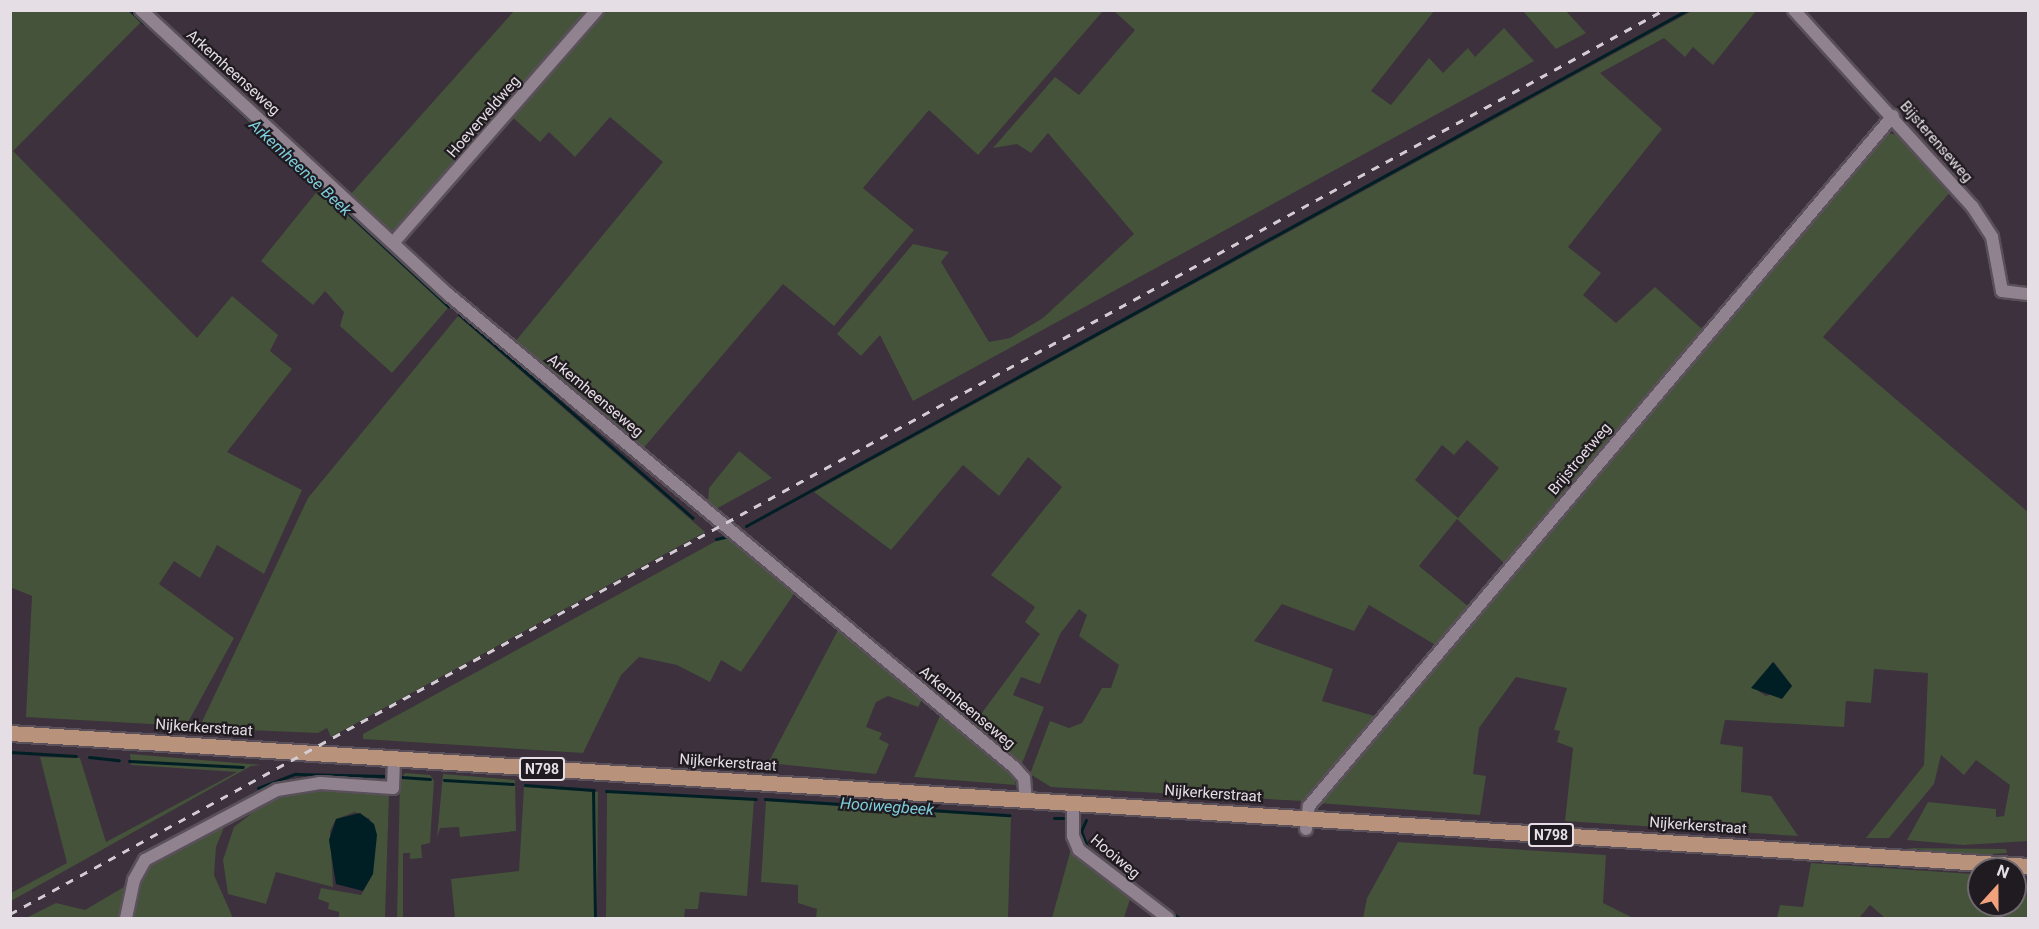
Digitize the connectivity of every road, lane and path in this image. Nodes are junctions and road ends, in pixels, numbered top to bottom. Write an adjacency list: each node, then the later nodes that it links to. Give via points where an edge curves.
1 (141, 10): 5 (street, Arkemheenseweg)
2 (597, 10): 5 (street, Hoeverveldweg)
3 (1794, 10): 4 (street, Bijsterenseweg)
4 (1893, 116): 6 (street, Bijsterenseweg, via 1989,230 2001,291); 11 (street, Brijstroetweg, via 1495,581 1309,806)
5 (393, 243): 9 (street, Arkemheenseweg, via 1014,767 1024,778)
6 (2028, 294)
7 (10, 733): 8 (main road, Nijkerkerstraat / N798, via 190,740)
8 (394, 759): 9 (main road, Nijkerkerstraat / N798); 13 (street, via 393,788 311,783 277,790 145,860)
9 (1026, 800): 10 (main road, Nijkerkerstraat / N798)
10 (1073, 802): 11 (main road, Nijkerkerstraat / N798); 14 (street, Hooiweg, via 1073,836 1079,850)
11 (1307, 824): 12 (main road, Nijkerkerstraat / N798)
12 (2028, 867)
13 (126, 918)
14 (1168, 918)

